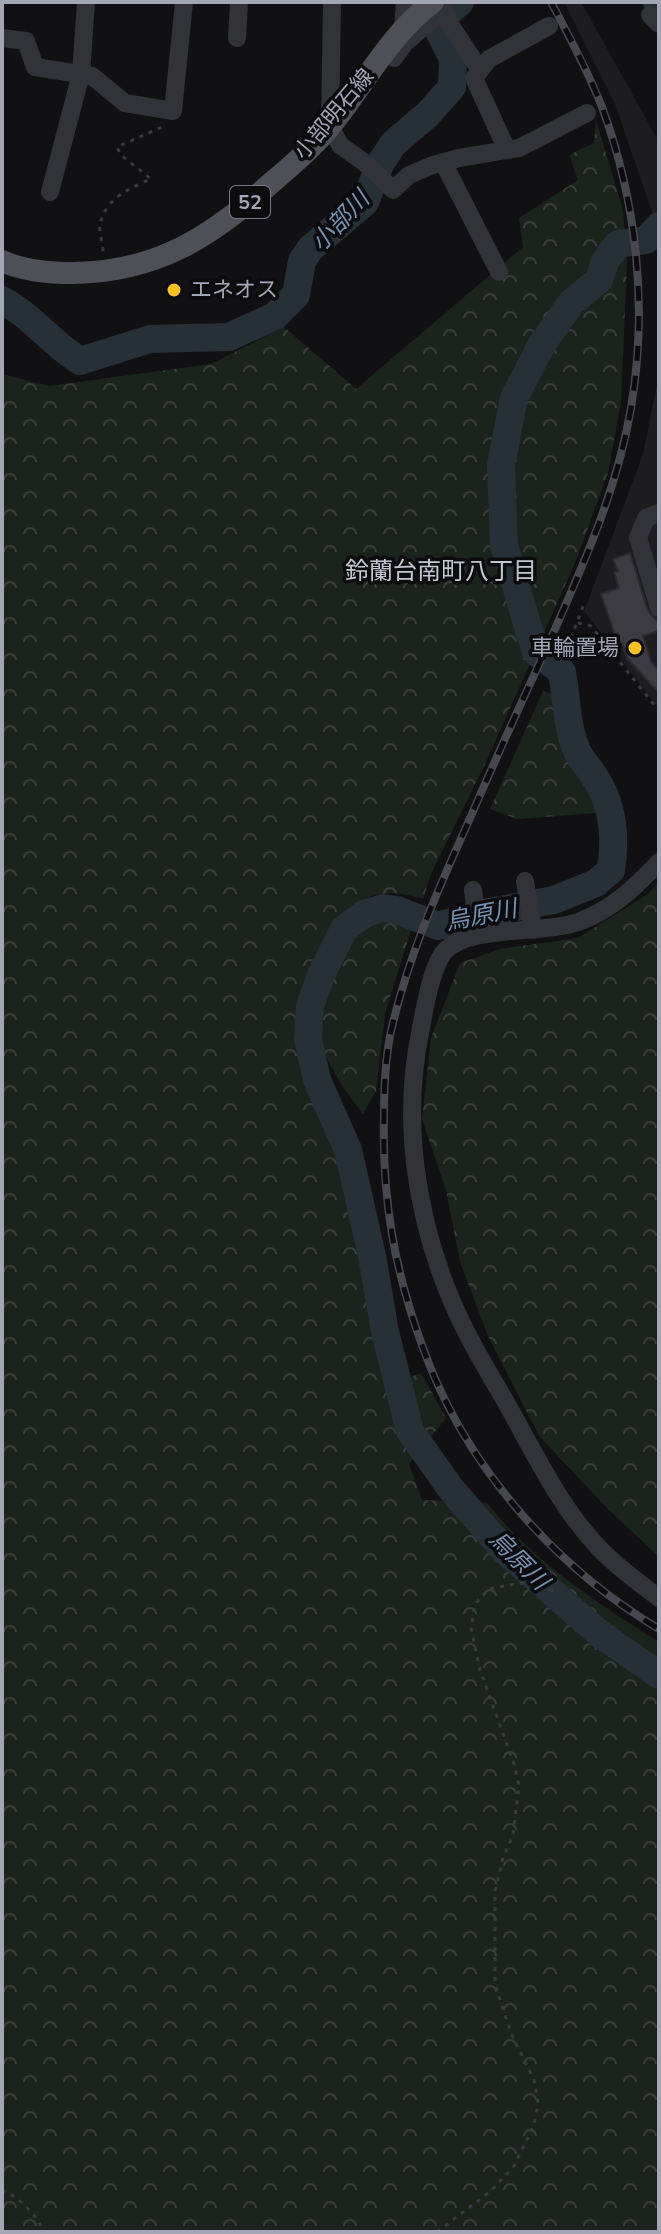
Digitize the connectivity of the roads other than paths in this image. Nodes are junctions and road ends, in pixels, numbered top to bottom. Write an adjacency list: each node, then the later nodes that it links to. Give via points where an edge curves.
1 (86, 2): 12 (street)
2 (184, 2): 12 (street, via 173,111 125,103 92,76)
3 (239, 2): 10 (street)
4 (332, 2): 14 (street)
5 (405, 2): 8 (street)
6 (438, 10): 8 (main road, 小部明石線 / 52); 11 (street); 14 (street, via 405,43 354,110)
7 (549, 26): 11 (street, via 489,59)
8 (403, 28): 14 (main road, 小部明石線 / 52)
9 (2, 38): 12 (street, via 26,41 35,67)
10 (237, 38)
11 (480, 70): 15 (street, via 474,78)
12 (81, 74): 17 (street)
13 (587, 113): 15 (street)
14 (330, 126): 16 (street, via 340,145 393,190 409,175); 18 (main road, 小部明石線 / 52, via 241,210 183,248 92,273 36,271)
15 (507, 150): 16 (street)
16 (443, 162): 19 (street)
17 (50, 192)
18 (2, 261)
19 (499, 272)
20 (659, 513): 21 (street, via 646,518 638,538)
21 (659, 608)
22 (659, 862): 25 (street, via 622,900 598,913 576,923)
23 (525, 881): 25 (street)
24 (474, 894): 26 (street)
25 (533, 926): 26 (street)
26 (477, 932): 27 (street, via 443,953 414,1064 416,1170 435,1254 473,1345 569,1511 597,1546)
27 (659, 1598)

